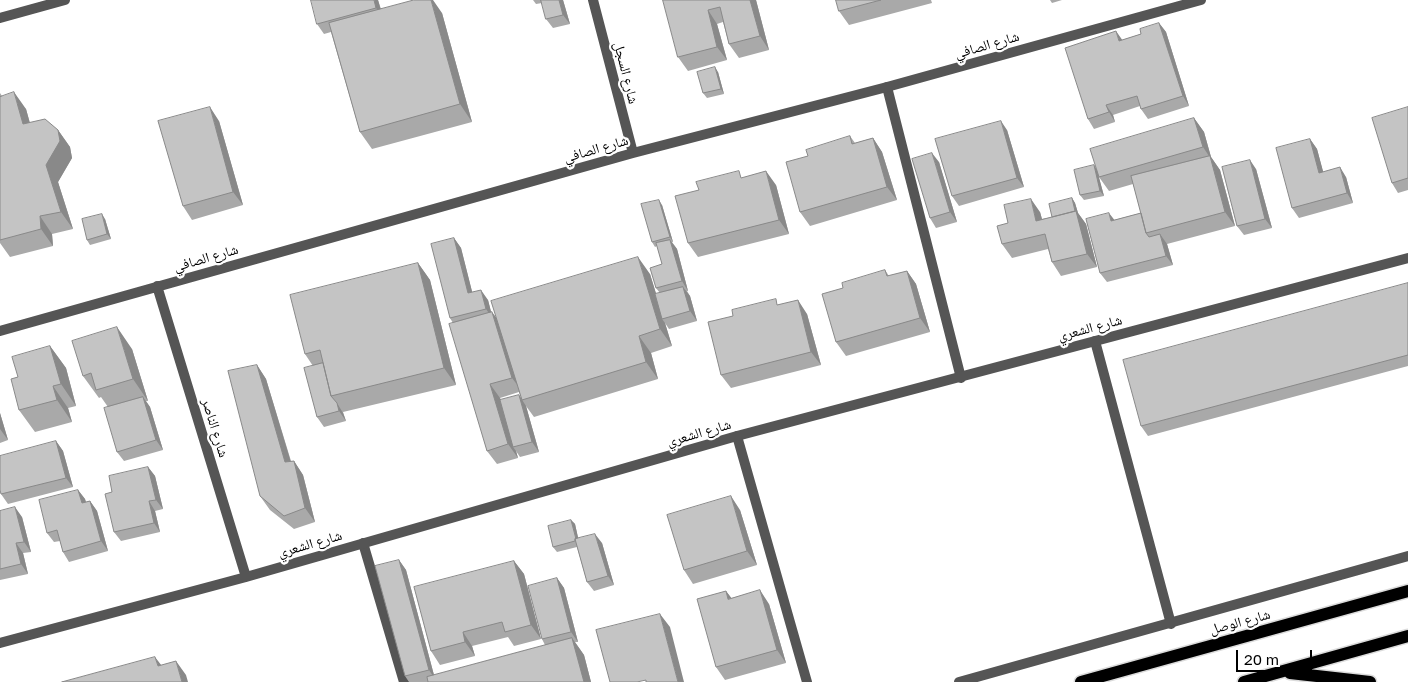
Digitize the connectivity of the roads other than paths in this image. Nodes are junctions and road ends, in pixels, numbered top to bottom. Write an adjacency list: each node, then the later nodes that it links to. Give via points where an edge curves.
1 (65, 0): 4 (street)
2 (593, 0): 6 (street, شارع السجل)
3 (1201, 0): 5 (street, شارع الصافي)
4 (0, 18)
5 (887, 87): 6 (street, شارع الصافي); 11 (street)
6 (633, 153): 8 (street, شارع الصافي)
7 (1408, 258): 10 (street, شارع الشعري)
8 (157, 286): 9 (street, شارع الصافي); 15 (street, شارع الناصر)
9 (0, 331)
10 (1095, 341): 11 (street, شارع الشعري); 17 (street)
11 (961, 378): 12 (street, شارع الشعري)
12 (737, 436): 13 (street, شارع الشعري); 22 (street)
13 (363, 543): 15 (street, شارع الشعري); 21 (street)
14 (1408, 556): 17 (street)
15 (246, 577): 19 (street, شارع الشعري)
16 (1408, 591): 24 (main road, شارع الوصل)
17 (1170, 624): 23 (street)
18 (1408, 636): 20 (main road)
19 (0, 643)
20 (1278, 672): 25 (main road); 26 (main road)
21 (404, 682)
22 (807, 682)
23 (959, 682)
24 (1081, 682)
25 (1244, 682)
26 (1370, 682)

